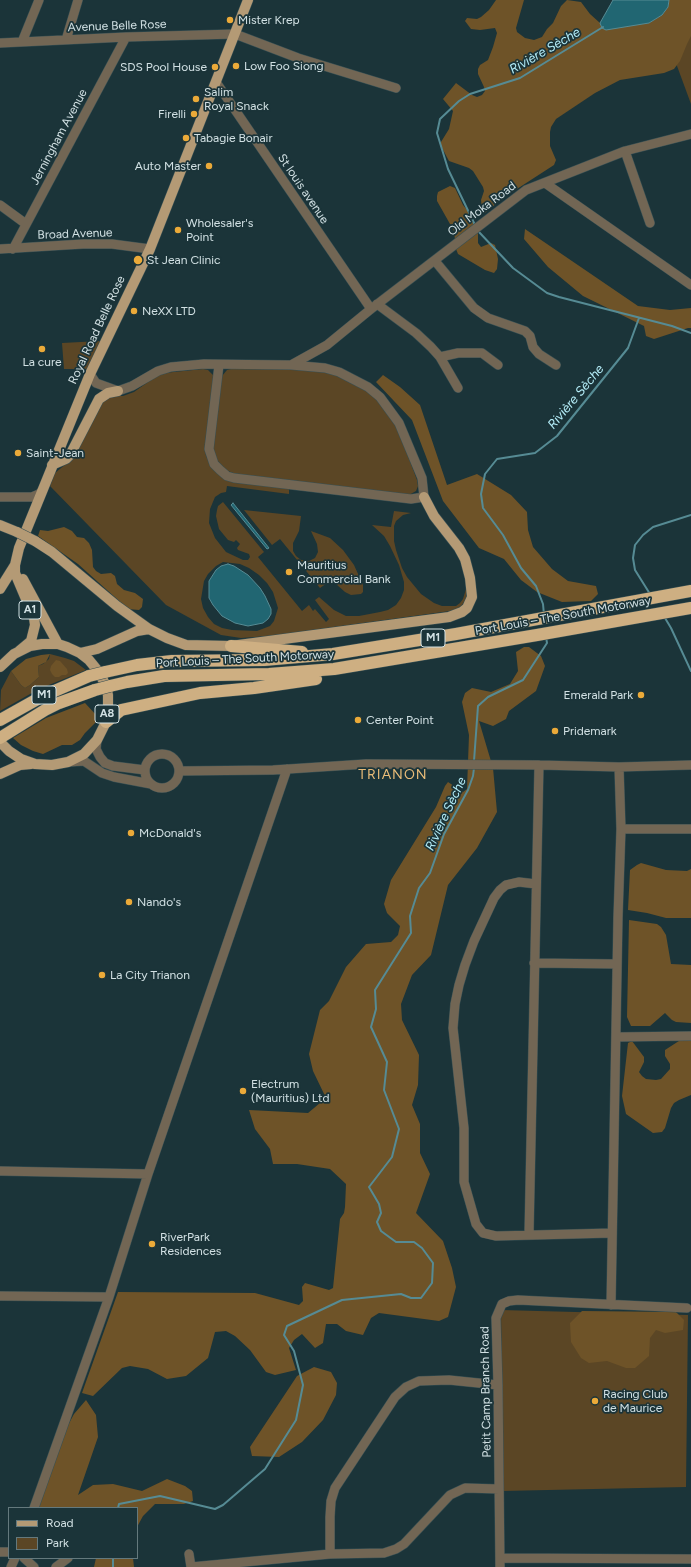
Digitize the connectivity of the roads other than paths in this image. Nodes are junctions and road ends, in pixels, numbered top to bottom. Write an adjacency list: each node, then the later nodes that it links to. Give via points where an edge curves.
1 (39, 0): 7 (street)
2 (78, 0): 6 (street)
3 (248, 0): 4 (main road, Royal Road Belle Rose)
4 (235, 34): 5 (street, Avenue Belle Rose); 9 (main road, Royal Road Belle Rose); 10 (street, via 298,58)
5 (126, 37): 6 (street, Avenue Belle Rose); 16 (street, Jerningham Avenue)
6 (66, 40): 7 (street, Avenue Belle Rose)
7 (22, 42): 8 (street, Avenue Belle Rose)
8 (0, 43)
9 (216, 82): 19 (main road, Royal Road Belle Rose); 24 (street, St louis avenue)
10 (396, 88)
11 (691, 134): 12 (street, Old Moka Road)
12 (625, 151): 13 (street, Old Moka Road); 15 (street)
13 (545, 183): 20 (street, Old Moka Road, via 526,190); 22 (street)
14 (0, 205): 16 (street)
15 (650, 223)
16 (26, 224): 18 (street, Jerningham Avenue)
17 (0, 249): 18 (street, Broad Avenue)
18 (13, 249): 19 (street, Broad Avenue, via 104,244)
19 (150, 249): 30 (main road, Royal Road Belle Rose)
20 (435, 260): 24 (street, Old Moka Road); 29 (street, via 474,308 488,318 525,331 539,354)
21 (691, 275): 22 (street)
22 (680, 278): 23 (street)
23 (691, 286)
24 (374, 307): 25 (street, St louis avenue, via 416,333); 27 (street, Old Moka Road, via 327,345)
25 (440, 357): 28 (street, via 458,352 482,353); 31 (street, St louis avenue)
26 (219, 365): 27 (street); 32 (street, via 171,367); 36 (street, via 209,449 214,464 228,476 411,499)
27 (291, 365): 36 (street, via 339,372 368,387 380,397 399,423 406,438 422,478)
28 (498, 365)
29 (556, 365)
30 (90, 374): 32 (street, via 96,383); 33 (main road, Royal Road Belle Rose)
31 (458, 388)
32 (118, 391): 33 (main road, via 108,393 99,399 70,455)
33 (52, 465): 34 (main road, Royal Road Belle Rose)
34 (42, 491): 35 (street, via 32,496); 38 (main road, Royal Road Belle Rose, via 22,540)
35 (0, 497)
36 (424, 497): 44 (main road, via 434,516 465,559 472,584 472,597 462,612 449,617)
37 (0, 525): 42 (main road, bridge, via 52,552)
38 (16, 563): 39 (main road, Royal Road Belle Rose); 43 (main road, A1); 45 (main road, A1, via 15,573 35,625 31,641)
39 (0, 589)
40 (691, 591): 47 (highway, Port Louis – The South Motorway / M1, via 450,636)
41 (691, 608): 49 (highway, Port Louis – The South Motorway / M1)
42 (149, 630): 44 (main road, via 186,645); 46 (main road, via 137,631 97,649)
43 (58, 644): 45 (main road, A8, via 30,646); 46 (main road, A8)
44 (231, 646): 47 (highway)
45 (19, 651): 48 (main road, A8)
46 (80, 653): 52 (main road, A8, via 89,660 104,682 108,702)
47 (333, 654): 51 (highway, Port Louis – The South Motorway / M1, bridge, via 264,660 160,662 137,665 89,676 42,696)
48 (5, 656): 50 (main road, A8)
49 (395, 660): 52 (highway, via 338,676 200,693 121,710); 53 (highway, Port Louis – The South Motorway / M1, bridge, via 302,672 164,676 127,682 95,690 55,706)
50 (0, 667)
51 (0, 720)
52 (106, 722): 54 (main road, A8)
53 (2, 738): 56 (main road, A8, via 9,751)
54 (97, 740): 55 (main road, A8, via 84,754); 61 (street, via 96,749 105,763)
55 (68, 762): 56 (main road, A8, via 52,765); 64 (street, via 84,761 102,773)
56 (35, 764): 63 (main road, via 20,765)
57 (538, 765): 59 (street); 60 (street, via 366,764); 67 (street)
58 (691, 765): 59 (street)
59 (619, 767): 65 (street)
60 (287, 768): 62 (street); 73 (street)
61 (145, 770): 62 (street, via 152,757 162,754 172,757); 64 (street, via 147,780)
62 (179, 771): 64 (street, via 177,780 170,786 162,788)
63 (0, 774)
64 (151, 784)
65 (621, 829): 66 (street); 69 (street)
66 (691, 829)
67 (536, 884): 68 (street); 75 (street, via 519,882 506,885 494,898 464,965 455,1004 453,1028 464,1128 464,1182 476,1224 483,1233 496,1236)
68 (534, 963): 69 (street); 75 (street)
69 (617, 964): 71 (street)
70 (691, 1036): 71 (street)
71 (617, 1037): 74 (street)
72 (0, 1171): 73 (street)
73 (148, 1174): 77 (street)
74 (612, 1233): 75 (street); 78 (street)
75 (529, 1234)
76 (0, 1296): 77 (street)
77 (109, 1297): 82 (street)
78 (611, 1305): 79 (street); 80 (street, Petit Camp Branch Road, via 518,1300 502,1304 496,1318)
79 (687, 1308)
80 (498, 1385): 81 (street, Petit Camp Branch Road); 84 (street, via 449,1380 419,1381 406,1387 395,1397 335,1488 331,1501)
81 (499, 1489): 84 (street, via 465,1488 450,1495 408,1540 390,1551 377,1554); 88 (street, Petit Camp Branch Road)
82 (34, 1507)
83 (189, 1554): 91 (street)
84 (330, 1554): 91 (street)
85 (25, 1559): 89 (street)
86 (67, 1559): 90 (street)
87 (691, 1559): 88 (street)
88 (500, 1563)
89 (34, 1567)
90 (56, 1567)
91 (191, 1567)

